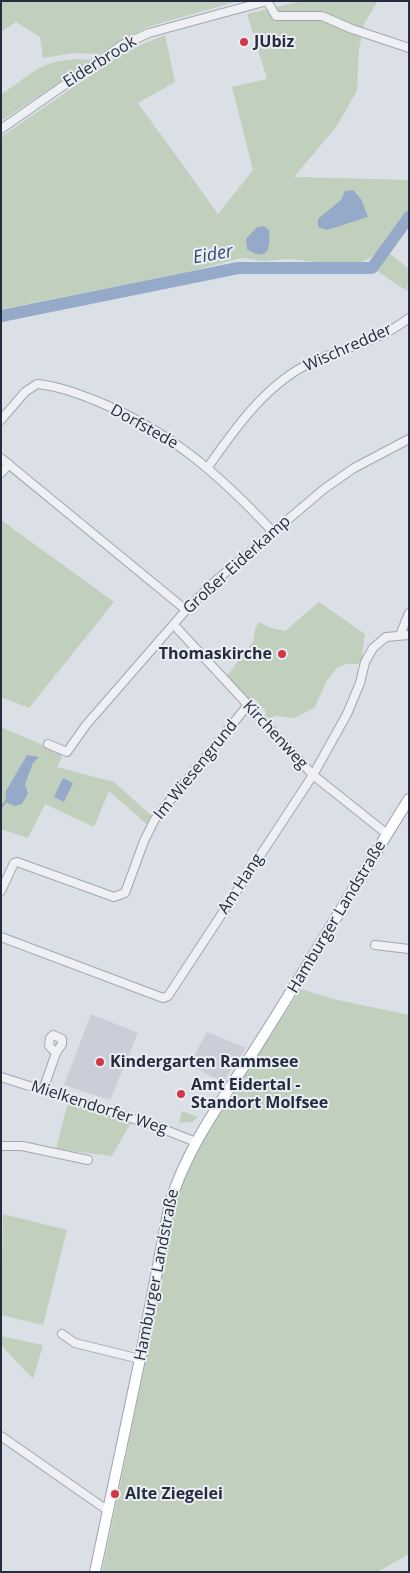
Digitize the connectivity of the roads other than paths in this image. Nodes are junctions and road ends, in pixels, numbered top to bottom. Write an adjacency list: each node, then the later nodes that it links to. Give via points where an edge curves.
1 (267, 1): 2 (street, Eiderbrook); 3 (street, via 276,16 322,16)
2 (252, 3): 4 (street, Eiderbrook, via 149,33 122,45)
3 (409, 48)
4 (1, 129)
5 (409, 318): 10 (street, Wischredder, via 370,341 312,362 291,374 246,417)
6 (1, 420): 10 (street, Dorfstede, via 32,386 54,387 86,397 143,423)
7 (409, 439): 12 (street, Großer Eiderkamp, via 354,468)
8 (1, 458): 9 (street)
9 (9, 464): 11 (street); 13 (street)
10 (208, 467): 12 (street, Dorfstede)
11 (1, 473)
12 (272, 531): 13 (street, Großer Eiderkamp)
13 (186, 610): 15 (street, Großer Eiderkamp)
14 (409, 613): 16 (street)
15 (174, 625): 17 (street, Kirchenweg); 18 (street, Großer Eiderkamp, via 86,725 67,752)
16 (405, 635): 19 (street, Am Hang, via 386,637 373,648 347,714)
17 (248, 705): 19 (street, Kirchenweg); 22 (street, Im Wiesengrund, via 155,819 125,893 114,898 17,862)
18 (48, 744)
19 (313, 775): 21 (street, Kirchenweg); 23 (street, Am Hang, via 168,996 163,998)
20 (409, 799): 21 (main road, Hamburger Landstraße)
21 (387, 834): 29 (main road, Hamburger Landstraße)
22 (1, 891)
23 (1, 938)
24 (374, 945): 25 (street)
25 (409, 949)
26 (56, 1053): 28 (street)
27 (1, 1077): 28 (street, Mielkendorfer Weg)
28 (43, 1090): 29 (street, Mielkendorfer Weg)
29 (196, 1142): 33 (main road, Hamburger Landstraße, via 176,1182 170,1203)
30 (1, 1146): 31 (street, via 22,1146)
31 (88, 1160)
32 (62, 1334): 33 (street, via 75,1343)
33 (140, 1360): 35 (main road, Hamburger Landstraße)
34 (1, 1436): 35 (street)
35 (108, 1510): 36 (main road, Hamburger Landstraße)
36 (95, 1572)

